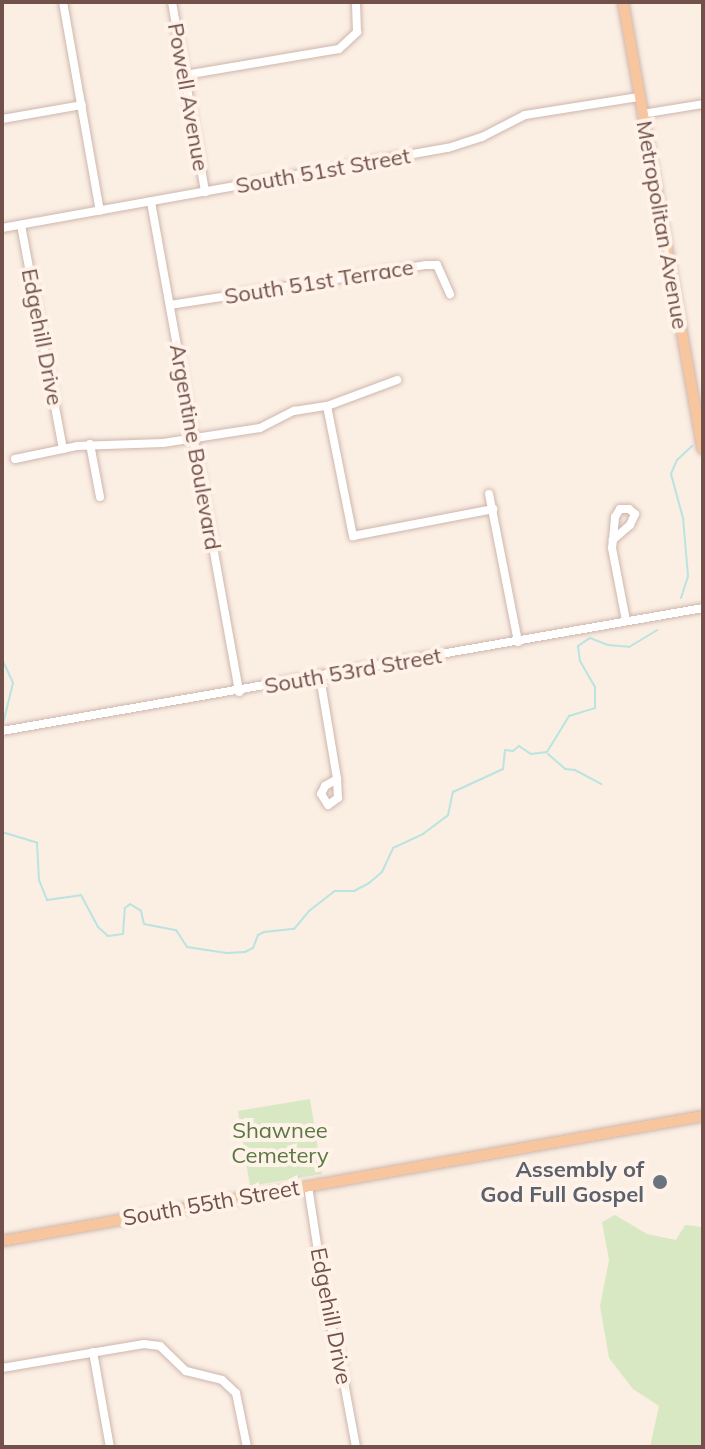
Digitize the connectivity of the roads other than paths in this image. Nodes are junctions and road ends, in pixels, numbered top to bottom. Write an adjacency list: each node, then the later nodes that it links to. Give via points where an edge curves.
1 (63, 2): 8 (street)
2 (172, 2): 5 (street, Powell Avenue)
3 (356, 2): 5 (street, via 357,32 339,49)
4 (623, 2): 6 (main road, Metropolitan Avenue)
5 (185, 75): 11 (street, Powell Avenue)
6 (639, 97): 9 (main road, Metropolitan Avenue); 11 (street, South 51st Street, via 525,115 448,148)
7 (703, 104): 9 (street)
8 (82, 105): 10 (street); 13 (street)
9 (642, 114): 23 (main road, Metropolitan Avenue)
10 (2, 119)
11 (205, 192): 12 (street, South 51st Street)
12 (151, 202): 13 (street, South 51st Street); 17 (street, Argentine Boulevard)
13 (100, 211): 14 (street, South 51st Street)
14 (21, 225): 15 (street, South 51st Street); 22 (street, Edgehill Drive)
15 (2, 228)
16 (450, 294): 17 (street, South 51st Terrace, via 437,265 425,265)
17 (170, 305): 20 (street, Argentine Boulevard)
18 (397, 380): 19 (street)
19 (327, 406): 20 (street, via 294,411 260,428); 27 (street, via 353,536)
20 (192, 440): 21 (street); 33 (street, Argentine Boulevard)
21 (90, 444): 22 (street); 26 (street)
22 (63, 449): 24 (street)
23 (703, 449)
24 (15, 459)
25 (489, 494): 27 (street)
26 (100, 497)
27 (493, 509): 31 (street)
28 (613, 540): 30 (street)
29 (703, 608): 30 (street, South 53rd Street)
30 (626, 621): 31 (street, South 53rd Street)
31 (518, 642): 32 (street, South 53rd Street)
32 (320, 677): 33 (street, South 53rd Street); 35 (street)
33 (239, 692): 34 (street, South 53rd Street)
34 (2, 731)
35 (337, 779)
36 (703, 1116): 37 (main road, South 55th Street)
37 (308, 1186): 38 (main road, South 55th Street); 43 (street, Edgehill Drive, via 328,1317)
38 (2, 1241)
39 (93, 1352): 40 (street); 41 (street); 42 (street, via 160,1346 186,1371 222,1380 236,1393)
40 (2, 1368)
41 (110, 1447)
42 (247, 1447)
43 (356, 1447)

